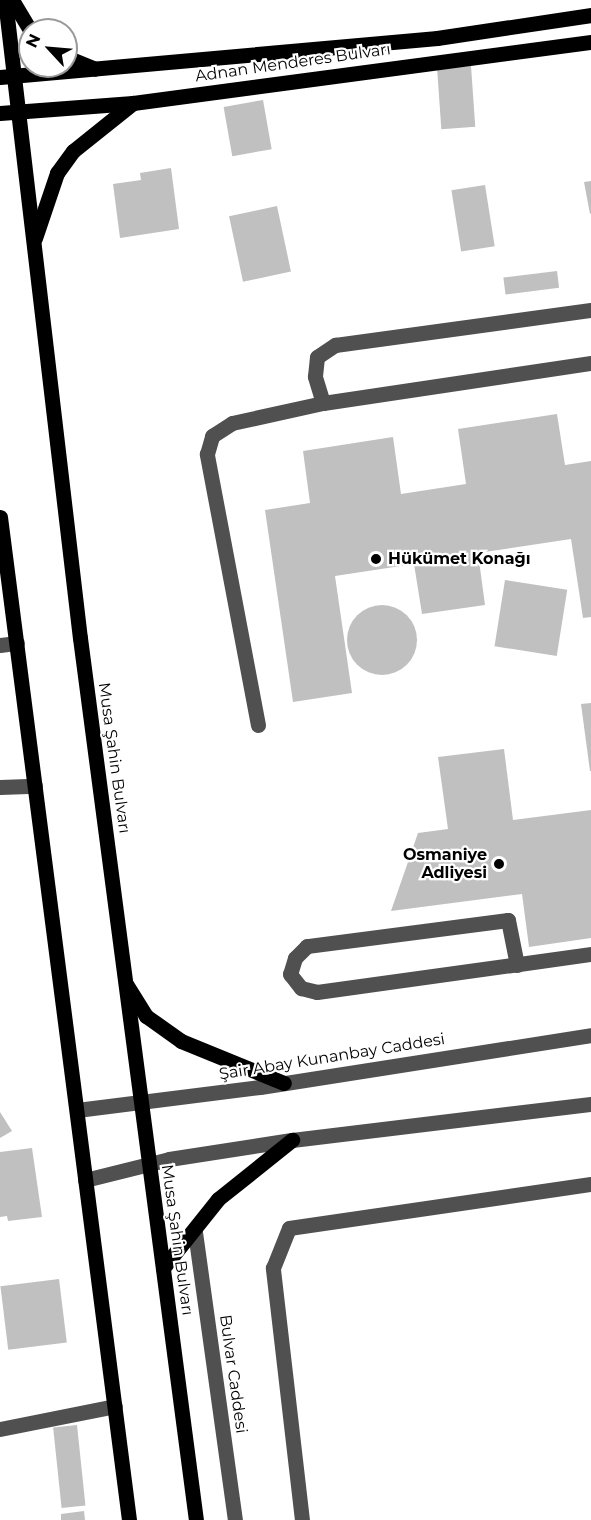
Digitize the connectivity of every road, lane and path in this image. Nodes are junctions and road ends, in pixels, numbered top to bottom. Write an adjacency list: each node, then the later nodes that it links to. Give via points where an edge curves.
1 (5, 0): 8 (main road, Musa Şahin Bulvarı)
2 (12, 0): 4 (main road)
3 (591, 15): 7 (main road, Adnan Menderes Bulvarı, via 437,38)
4 (23, 18)
5 (591, 42): 10 (main road, Adnan Menderes Bulvarı)
6 (78, 62): 7 (main road)
7 (100, 71): 8 (main road, Adnan Menderes Bulvarı)
8 (16, 75): 9 (main road, Adnan Menderes Bulvarı); 11 (main road, Musa Şahin Bulvarı)
9 (0, 77)
10 (133, 103): 11 (main road, Adnan Menderes Bulvarı); 13 (main road, via 73,151 57,173)
11 (19, 112): 12 (main road, Adnan Menderes Bulvarı); 13 (main road, Musa Şahin Bulvarı)
12 (0, 113)
13 (33, 246): 25 (main road, Musa Şahin Bulvarı)
14 (591, 310): 16 (street, via 335,345 317,357 315,376)
15 (591, 363): 16 (street)
16 (323, 403): 20 (street, via 232,423 212,436 207,454)
17 (0, 517): 18 (main road)
18 (17, 643): 19 (street); 21 (main road)
19 (0, 645)
20 (258, 725)
21 (35, 786): 22 (street); 30 (main road)
22 (0, 787)
23 (591, 954): 24 (street)
24 (517, 964): 24 (street, via 317,992 301,988 291,974 294,958 308,946 508,920)
25 (125, 984): 27 (main road, via 146,1016 181,1041); 28 (main road, Musa Şahin Bulvarı)
26 (591, 1035): 27 (street, Şair Abay Kunanbay Caddesi)
27 (284, 1083): 28 (street, Şair Abay Kunanbay Caddesi)
28 (141, 1101): 30 (street, Şair Abay Kunanbay Caddesi); 32 (main road, Musa Şahin Bulvarı)
29 (591, 1104): 31 (street)
30 (77, 1110): 33 (main road)
31 (292, 1140): 32 (street, via 169,1158); 35 (main road, via 218,1199)
32 (148, 1166): 33 (street); 36 (main road, Musa Şahin Bulvarı)
33 (86, 1180): 37 (main road)
34 (591, 1184): 42 (street, via 289,1228 273,1268)
35 (195, 1232): 36 (main road); 41 (street, Bulvar Caddesi)
36 (163, 1268): 40 (main road, Musa Şahin Bulvarı)
37 (115, 1406): 38 (street); 39 (main road)
38 (0, 1429)
39 (129, 1520)
40 (196, 1520)
41 (235, 1520)
42 (302, 1520)

